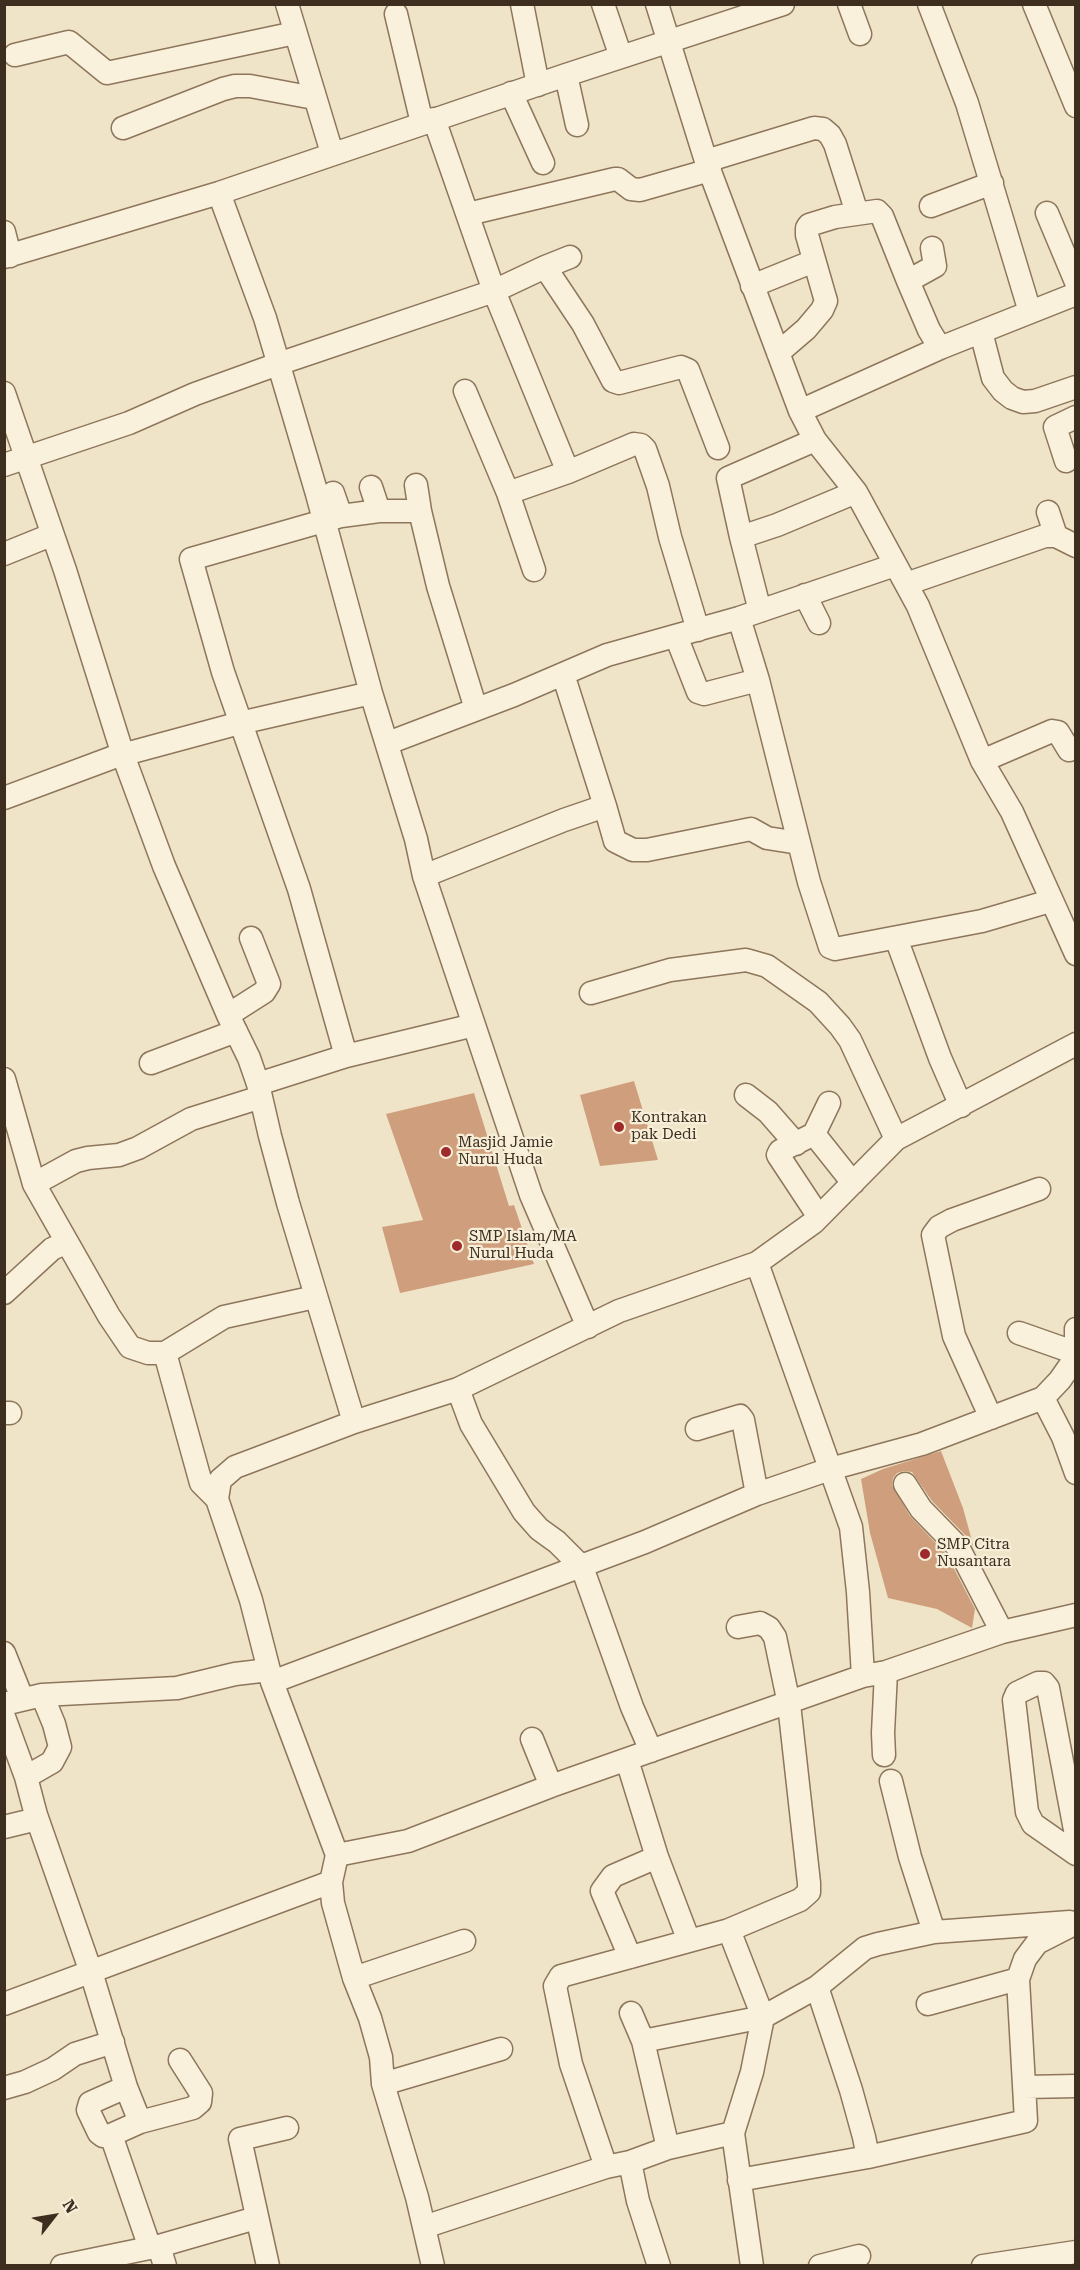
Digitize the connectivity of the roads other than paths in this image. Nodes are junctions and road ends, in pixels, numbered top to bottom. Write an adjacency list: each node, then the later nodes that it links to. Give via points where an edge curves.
1 (287, 4): 11 (street)
2 (522, 4): 17 (street)
3 (603, 4): 15 (street)
4 (657, 4): 13 (street)
5 (783, 4): 9 (street)
6 (849, 4): 12 (street)
7 (929, 4): 27 (street)
8 (1034, 4): 20 (street)
9 (739, 11): 13 (street)
10 (396, 14): 21 (street)
11 (295, 33): 14 (street, via 107,73 69,42); 19 (street)
12 (860, 34)
13 (669, 41): 15 (street); 26 (street)
14 (15, 55)
15 (621, 57): 16 (street)
16 (566, 75): 17 (street); 22 (street)
17 (538, 85): 18 (street)
18 (511, 93): 21 (street); 25 (street)
19 (314, 98): 23 (street, via 250,86 223,88); 24 (street)
20 (1076, 106)
21 (428, 121): 24 (street); 32 (street)
22 (577, 125)
23 (123, 128)
24 (332, 153): 28 (street)
25 (543, 163)
26 (708, 165): 30 (street, via 814,128 823,129 835,144); 32 (street, via 640,190 615,179); 41 (street)
27 (992, 183): 29 (street); 44 (street)
28 (219, 193): 35 (street); 48 (street)
29 (931, 206)
30 (857, 213): 37 (street, via 809,225 807,235); 39 (street, via 874,210 880,214)
31 (1047, 213): 40 (street)
32 (468, 214): 42 (street)
33 (4, 232): 35 (street)
34 (932, 248): 39 (street, via 935,266)
35 (7, 256)
36 (570, 257): 38 (street)
37 (814, 261): 41 (street); 47 (street, via 827,297 825,305 806,329)
38 (545, 267): 42 (street); 55 (street, via 583,324 613,381 619,383 681,367 688,370)
39 (908, 281): 46 (street)
40 (1076, 282)
41 (752, 286): 47 (street)
42 (494, 291): 48 (street); 58 (street)
43 (1076, 294): 44 (street)
44 (1030, 312): 45 (street)
45 (981, 332): 46 (street); 49 (street, via 993,378 1012,398 1035,401)
46 (940, 348): 52 (street)
47 (778, 353): 52 (street)
48 (278, 364): 57 (street, via 129,423); 67 (street)
49 (1073, 385)
50 (465, 391): 62 (street)
51 (4, 393): 57 (street)
52 (800, 411): 54 (street)
53 (1076, 417): 56 (street, via 1055,427)
54 (815, 440): 61 (street); 69 (street, via 728,478)
55 (718, 448)
56 (1066, 461)
57 (15, 462): 68 (street)
58 (568, 472): 62 (street); 77 (street, via 634,444 643,446)
59 (416, 485): 65 (street)
60 (371, 487): 64 (street)
61 (856, 492): 69 (street); 73 (street)
62 (508, 493): 72 (street)
63 (333, 494): 67 (street)
64 (379, 511): 65 (street); 67 (street)
65 (420, 511): 82 (street, via 450,629)
66 (1048, 512): 70 (street)
67 (333, 518): 81 (street); 83 (street, via 191,559)
68 (51, 535): 71 (street); 86 (street)
69 (741, 537): 75 (street)
70 (1066, 541): 73 (street, via 1045,536)
71 (4, 554)
72 (534, 570)
73 (900, 574): 74 (street); 87 (street, via 918,606)
74 (805, 595): 75 (street); 76 (street)
75 (749, 614): 77 (street); 80 (street)
76 (819, 623)
77 (698, 630): 78 (street)
78 (676, 636): 79 (street, via 607,656); 80 (street, via 698,692 704,694)
79 (563, 674): 82 (street); 89 (street)
80 (758, 680): 90 (street)
81 (371, 693): 83 (street); 84 (street)
82 (476, 709): 84 (street)
83 (240, 723): 86 (street); 100 (street, via 299,889)
84 (388, 743): 91 (street)
85 (1069, 750): 87 (street, via 1058,732 1052,730)
86 (123, 755): 88 (street); 97 (street, via 164,866)
87 (982, 761): 92 (street, via 1012,812)
88 (4, 798)
89 (605, 806): 90 (street, via 615,841 633,850 751,829 767,838); 91 (street)
90 (799, 843): 94 (street, via 830,947)
91 (423, 876): 98 (street)
92 (1050, 901): 94 (street, via 982,921); 95 (street)
93 (251, 938): 97 (street, via 269,984)
94 (896, 938): 106 (street)
95 (1076, 954)
96 (591, 993): 108 (street, via 670,970 746,960 767,966 818,1002 840,1026)
97 (232, 1023): 101 (street); 103 (street)
98 (474, 1025): 100 (street); 117 (street, via 531,1195)
99 (1076, 1044): 106 (street)
100 (346, 1056): 103 (street)
101 (151, 1063)
102 (4, 1079): 110 (street)
103 (260, 1090): 110 (street, via 191,1119 138,1148 76,1161); 116 (street)
104 (746, 1095): 107 (street)
105 (829, 1103): 107 (street)
106 (961, 1106): 108 (street)
107 (805, 1139): 109 (street); 112 (street, via 780,1151 779,1157)
108 (896, 1139): 109 (street)
109 (853, 1183): 112 (street)
110 (34, 1184): 113 (street)
111 (1039, 1189): 125 (street, via 952,1220 933,1235 954,1336)
112 (819, 1217): 114 (street)
113 (67, 1242): 115 (street, via 52,1249); 121 (street, via 130,1347)
114 (757, 1263): 117 (street, via 647,1300); 128 (street)
115 (4, 1293)
116 (315, 1297): 121 (street, via 225,1317); 126 (street)
117 (588, 1327): 123 (street)
118 (1076, 1329): 120 (street)
119 (1019, 1333): 122 (street)
120 (1076, 1341)
121 (165, 1353): 132 (street, via 201,1483)
122 (1076, 1355): 124 (street)
123 (458, 1389): 126 (street); 133 (street, via 471,1424 524,1512)
124 (1043, 1398): 125 (street); 129 (street)
125 (991, 1418): 128 (street, via 922,1444)
126 (354, 1422): 132 (street, via 229,1471 220,1480)
127 (697, 1429): 131 (street, via 740,1416)
128 (830, 1469): 131 (street); 140 (street, via 851,1527)
129 (1076, 1473)
130 (905, 1484): 136 (street, via 921,1509 958,1547)
131 (757, 1494): 133 (street)
132 (217, 1499): 139 (street, via 251,1599)
133 (582, 1567): 139 (street); 146 (street)
134 (1076, 1615): 136 (street)
135 (738, 1627): 142 (street, via 760,1623 775,1637)
136 (1002, 1632): 138 (street)
137 (4, 1653): 141 (street)
138 (886, 1672): 140 (street); 147 (street)
139 (270, 1676): 141 (street, via 235,1674 177,1688); 157 (street)
140 (863, 1676): 142 (street)
141 (23, 1699): 145 (street, via 54,1724)
142 (789, 1704): 146 (street); 161 (street, via 808,1892 800,1900)
143 (4, 1717): 150 (street)
144 (532, 1739): 152 (street)
145 (60, 1747): 149 (street); 150 (street, via 52,1762)
146 (651, 1751): 148 (street)
147 (884, 1755)
148 (627, 1760): 152 (street); 158 (street)
149 (68, 1772)
150 (26, 1777): 153 (street)
151 (891, 1781): 162 (street)
152 (551, 1786): 157 (street, via 408,1841)
153 (37, 1818): 154 (street); 166 (street)
154 (4, 1827)
155 (1076, 1835): 156 (street, via 1047,1688 1038,1683 1017,1693 1014,1700 1027,1812 1034,1824)
156 (1076, 1854)
157 (337, 1855): 159 (street)
158 (657, 1857): 164 (street); 165 (street, via 613,1876 602,1891)
159 (331, 1882): 166 (street); 167 (street)
160 (1076, 1922): 162 (street); 168 (street, via 1037,1943 1025,1959)
161 (729, 1930): 164 (street); 173 (street)
162 (934, 1932): 169 (street, via 865,1948)
163 (464, 1941): 167 (street)
164 (689, 1941): 165 (street)
165 (630, 1958): 190 (street, via 561,1976 555,1986 571,2064)
166 (91, 1972): 170 (street); 175 (street)
167 (354, 1978): 178 (street, via 381,2057)
168 (1018, 1979): 171 (street); 181 (street)
169 (817, 1987): 173 (street); 188 (street)
170 (4, 2004)
171 (927, 2004)
172 (631, 2013): 174 (street)
173 (763, 2017): 174 (street); 185 (street)
174 (643, 2041): 187 (street)
175 (113, 2042): 180 (street); 182 (street, via 75,2054 25,2082)
176 (501, 2049): 178 (street)
177 (180, 2060): 183 (street, via 201,2093 200,2102 193,2108)
178 (382, 2084): 193 (street)
179 (1076, 2086): 181 (street)
180 (126, 2087): 183 (street); 186 (street, via 90,2103 88,2110 99,2133)
181 (1025, 2087): 188 (street, via 1023,2123)
182 (4, 2088)
183 (140, 2122): 186 (street)
184 (286, 2128): 192 (street, via 240,2139)
185 (733, 2133): 187 (street); 191 (street)
186 (111, 2135): 195 (street)
187 (668, 2148): 189 (street)
188 (868, 2157): 191 (street)
189 (630, 2162): 190 (street); 200 (street)
190 (606, 2166): 193 (street)
191 (739, 2180): 201 (street)
192 (256, 2218): 195 (street); 198 (street)
193 (424, 2227): 199 (street)
194 (1076, 2252): 203 (street)
195 (158, 2253): 197 (street)
196 (859, 2256): 202 (street)
197 (62, 2265)
198 (268, 2265)
199 (434, 2265)
200 (658, 2265)
201 (752, 2265)
202 (820, 2265)
203 (983, 2265)

